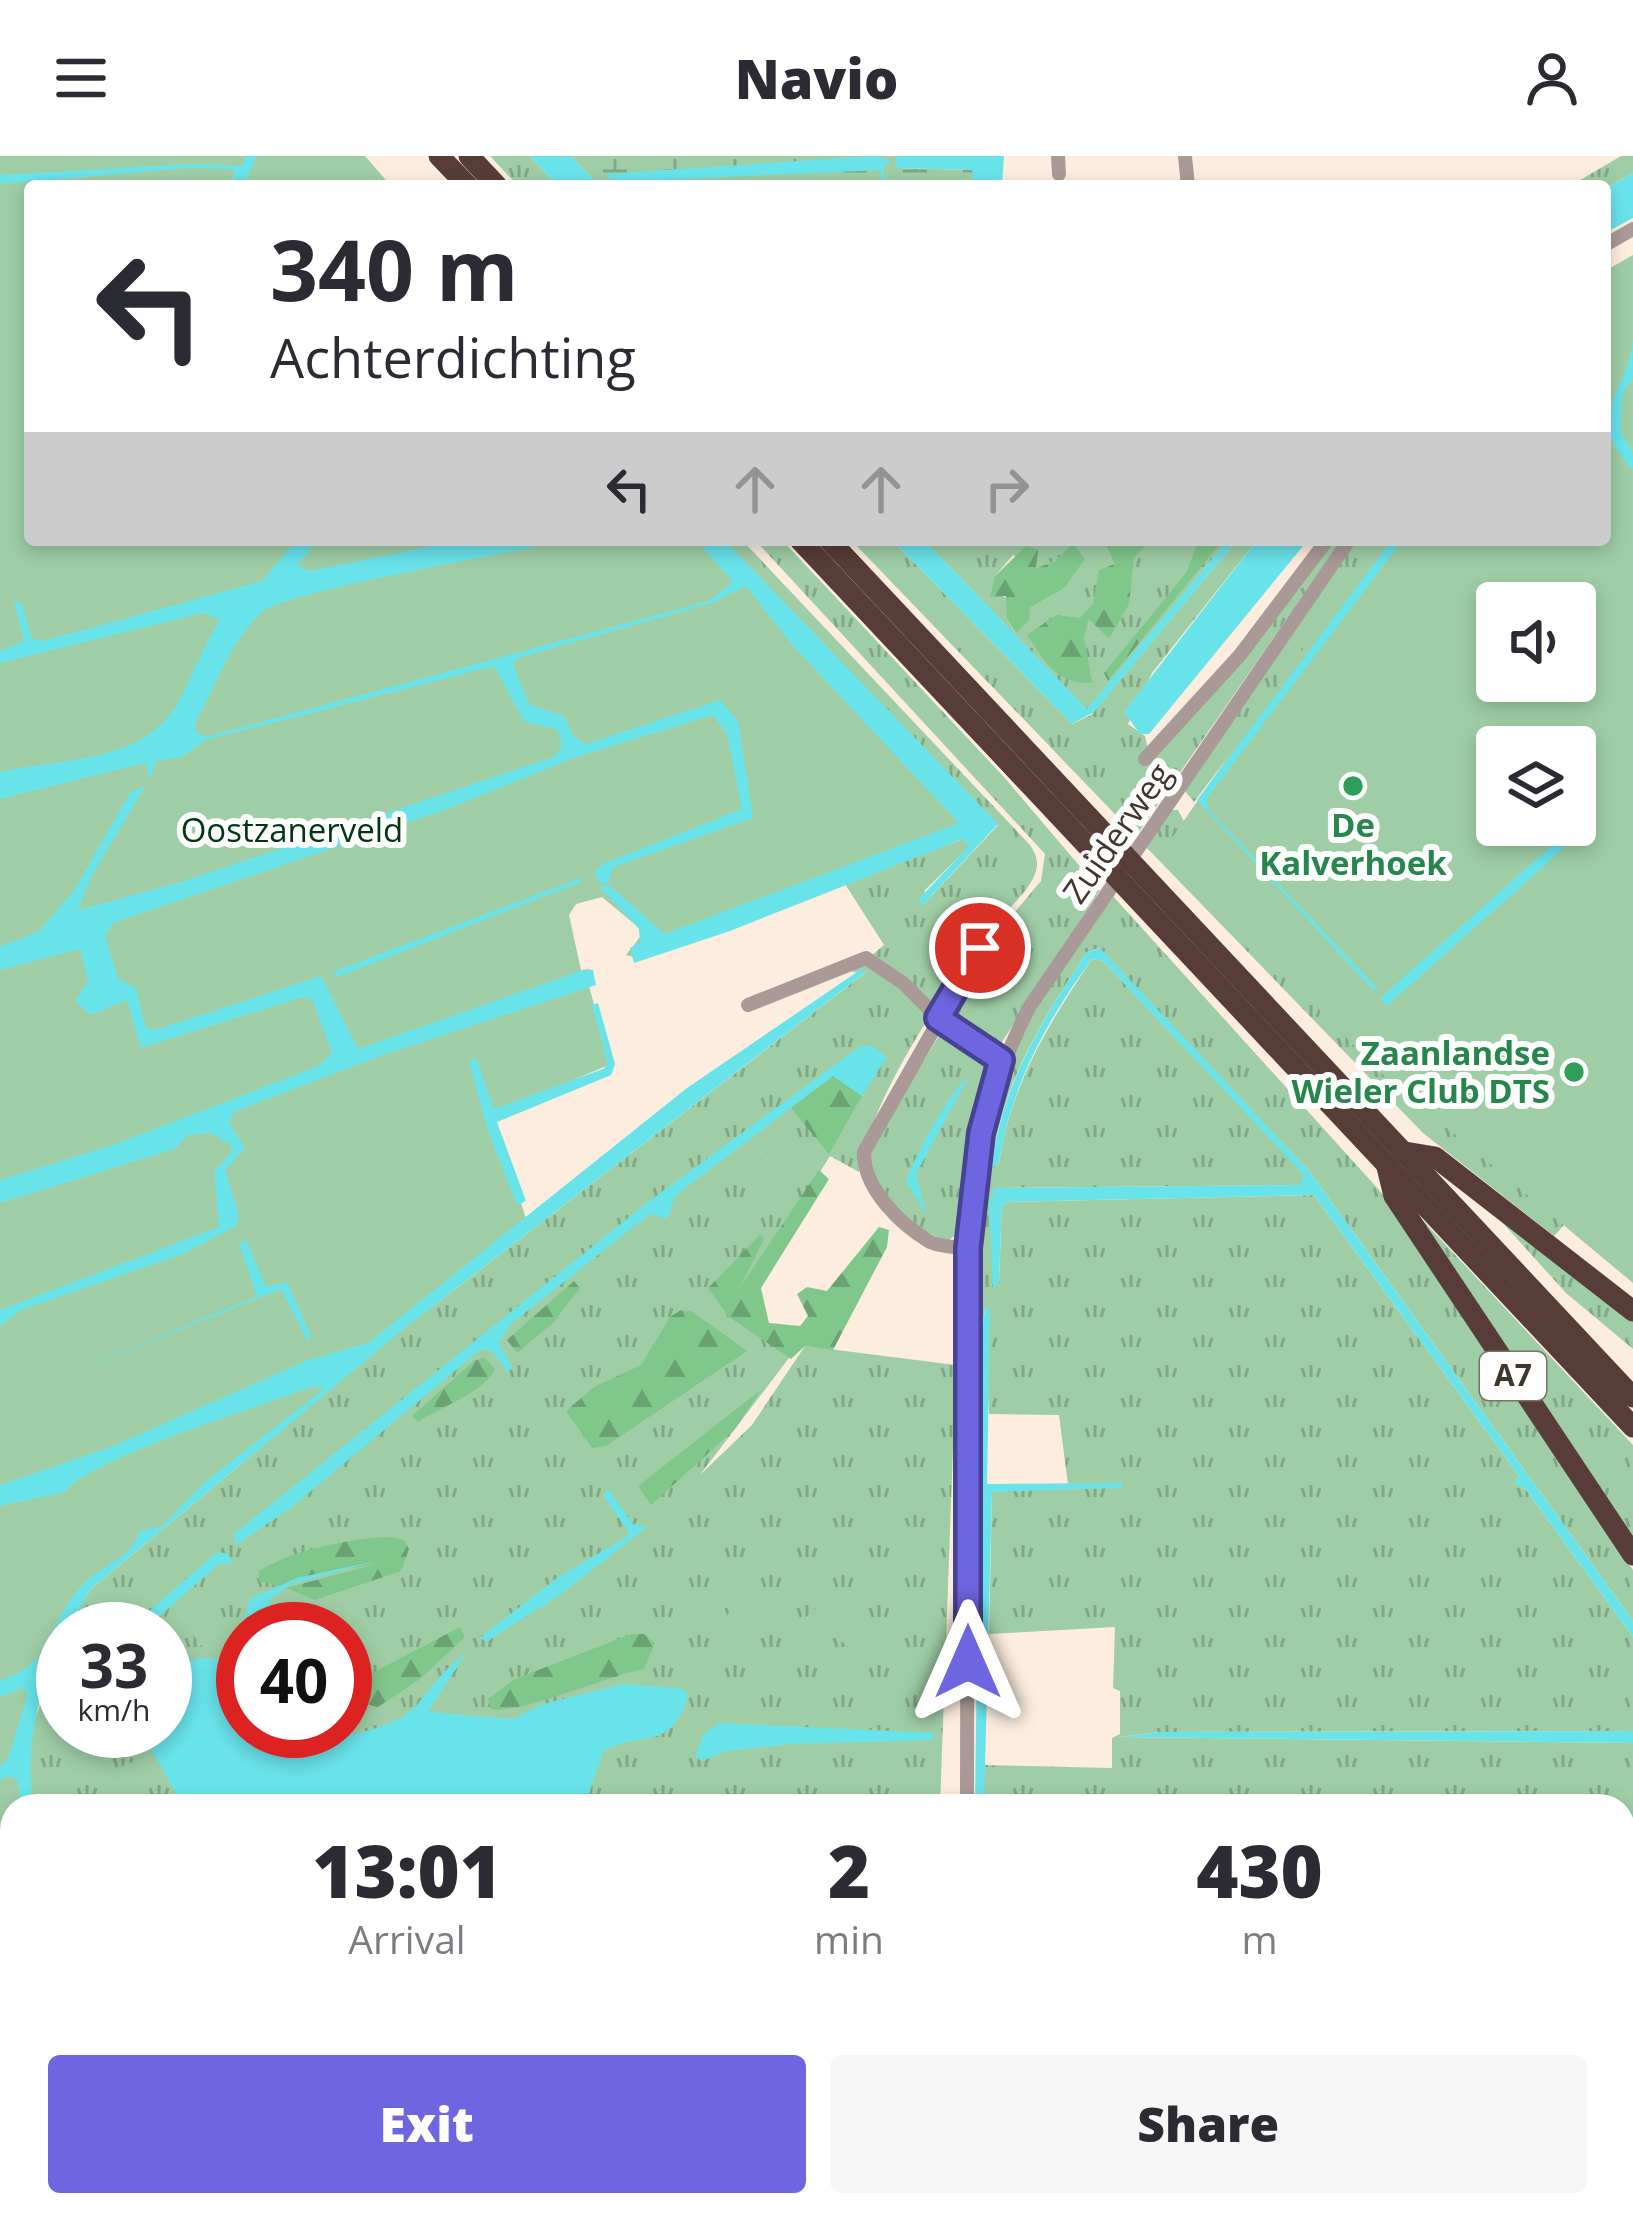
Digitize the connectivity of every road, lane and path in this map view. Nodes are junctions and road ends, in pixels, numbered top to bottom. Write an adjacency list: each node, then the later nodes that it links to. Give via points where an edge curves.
1 (439, 156): 5 (highway)
2 (469, 156): 6 (highway)
3 (1058, 156): 4 (street)
4 (1059, 174)
5 (462, 180)
6 (491, 180)
7 (806, 546): 12 (highway, A7)
8 (834, 546): 12 (highway, A7)
9 (1322, 546): 11 (street, Zuiderweg, via 1240,655)
10 (1345, 546): 16 (street, Zuiderweg)
11 (1145, 759)
12 (1089, 834): 17 (highway, A7)
13 (980, 948): 15 (street)
14 (748, 1005): 15 (street, via 866,958)
15 (938, 1018): 16 (street); 18 (street, via 864,1152 864,1172 933,1244)
16 (1001, 1060): 18 (street, Zuiderweg, via 981,1133)
17 (1395, 1159): 19 (highway, A7, via 1435,1157); 20 (highway, A7); 21 (highway, A7); 22 (highway, A7, via 1394,1196)
18 (968, 1248): 23 (street, Zuiderweg)
19 (1633, 1311)
20 (1633, 1397)
21 (1633, 1427)
22 (1633, 1555)
23 (967, 1794)

